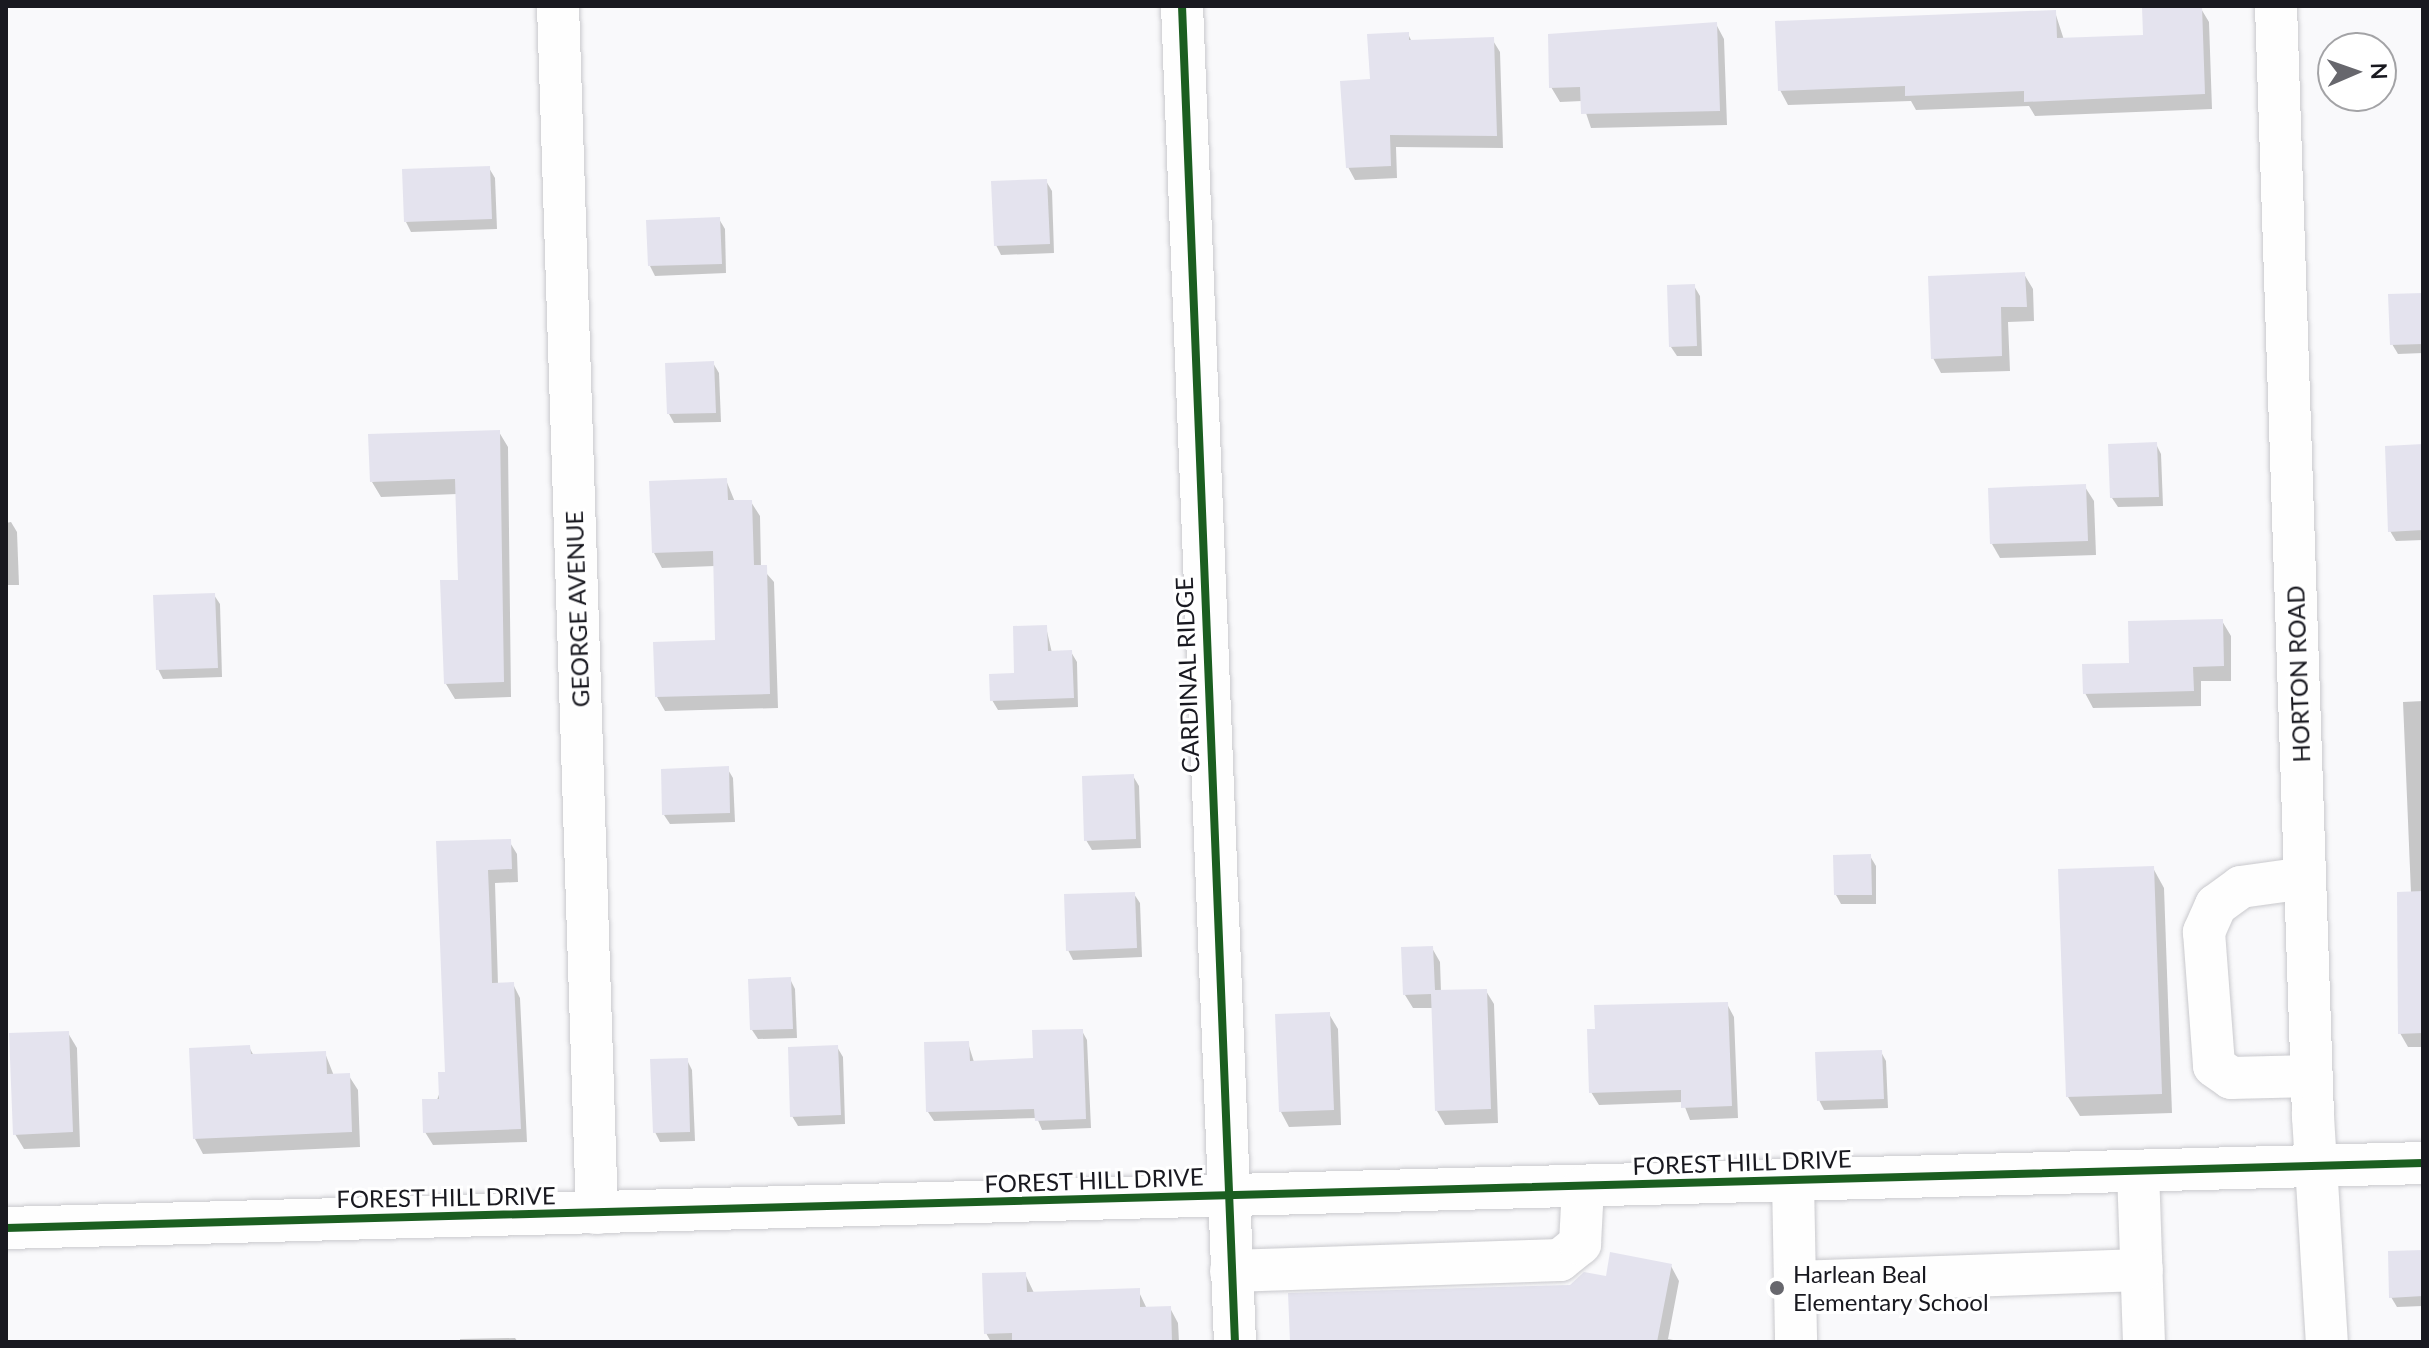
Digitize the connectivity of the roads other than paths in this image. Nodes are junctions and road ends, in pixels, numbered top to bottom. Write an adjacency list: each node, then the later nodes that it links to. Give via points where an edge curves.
1 (558, 6): 12 (street, GEORGE AVENUE)
2 (1182, 6): 11 (street, CARDINAL RIDGE)
3 (2276, 6): 4 (street, HORTON ROAD)
4 (2305, 878): 5 (street, HORTON ROAD); 5 (street, via 2241,887 2216,905 2204,932 2214,1066 2231,1078)
5 (2312, 1076): 7 (street, HORTON ROAD)
6 (2423, 1163): 7 (street, FOREST HILL DRIVE)
7 (2316, 1166): 8 (street, FOREST HILL DRIVE); 20 (street, HORTON ROAD)
8 (2138, 1171): 9 (street, FOREST HILL DRIVE); 14 (street)
9 (1793, 1181): 10 (street, FOREST HILL DRIVE); 16 (street)
10 (1583, 1187): 11 (street, FOREST HILL DRIVE); 15 (street, via 1580,1244 1560,1260)
11 (1227, 1196): 12 (street, FOREST HILL DRIVE); 15 (street, CARDINAL RIDGE)
12 (597, 1213): 13 (street, FOREST HILL DRIVE)
13 (6, 1228)
14 (2142, 1270): 16 (street); 19 (street)
15 (1231, 1271): 17 (street, CARDINAL RIDGE)
16 (1795, 1282): 18 (street)
17 (1235, 1342)
18 (1796, 1342)
19 (2144, 1342)
20 (2327, 1342)

